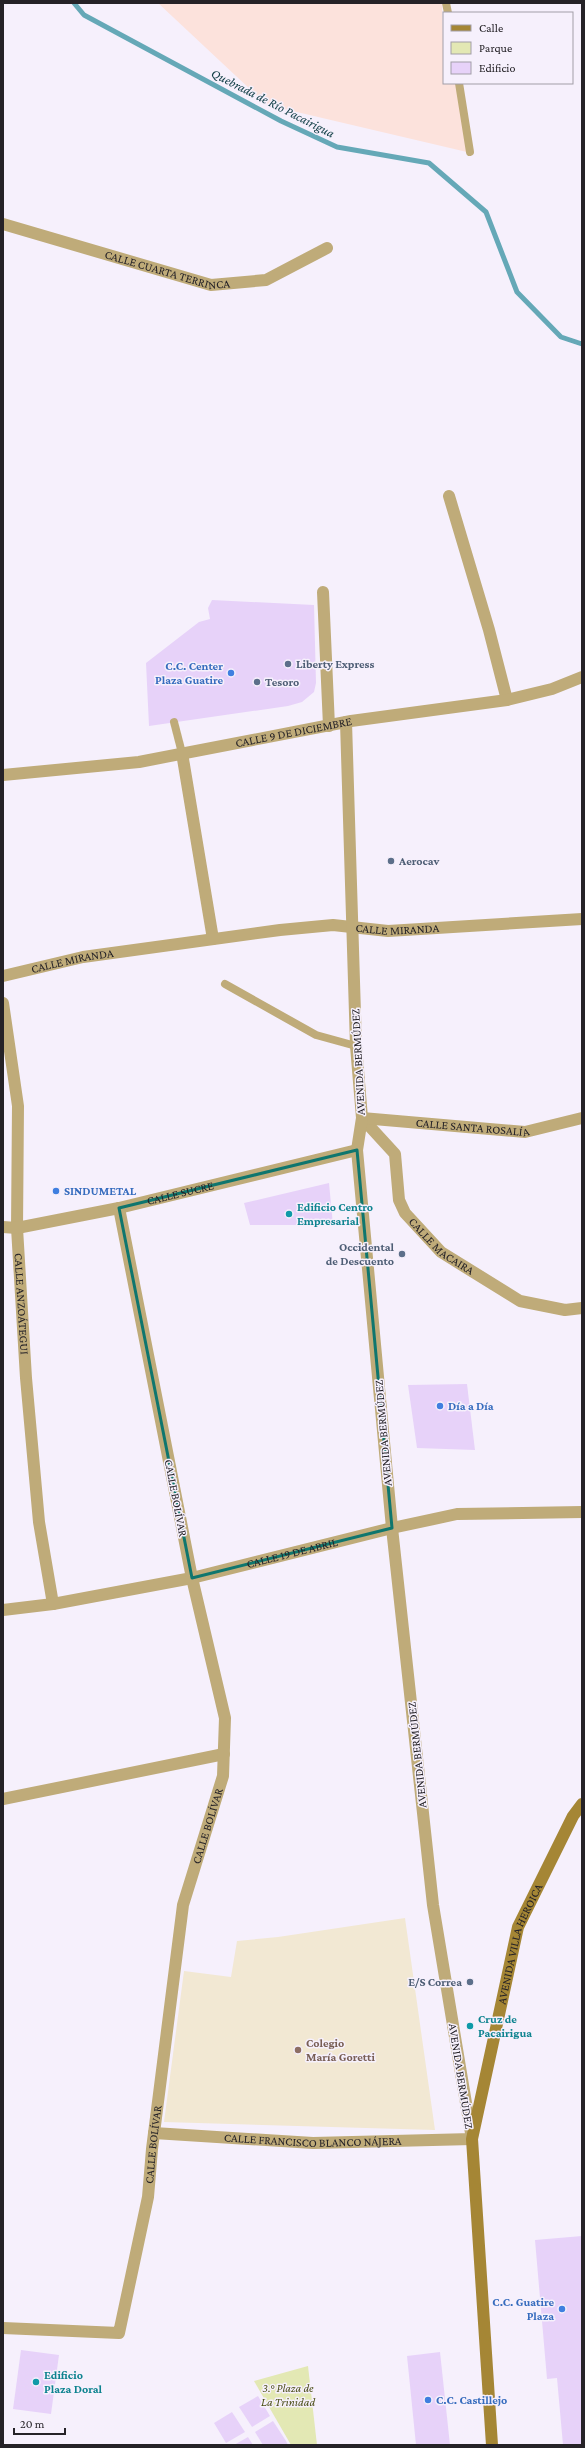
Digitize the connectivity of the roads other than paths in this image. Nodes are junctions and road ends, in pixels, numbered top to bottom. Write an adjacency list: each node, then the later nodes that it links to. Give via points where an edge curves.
1 (459, 84): 2 (lane)
2 (470, 152)
3 (3, 224): 4 (street, CALLE CUARTA TERRINCA, via 210,285 266,280)
4 (327, 248)
5 (448, 496): 8 (street, via 489,630)
6 (323, 592): 11 (street)
7 (582, 677): 8 (street, CALLE 9 DE DICIEMBRE, via 552,689)
8 (507, 700): 10 (street, CALLE 9 DE DICIEMBRE)
9 (174, 722): 12 (lane)
10 (346, 722): 11 (street, CALLE 9 DE DICIEMBRE); 15 (street, AVENIDA BERMÚDEZ)
11 (329, 726): 12 (street, CALLE 9 DE DICIEMBRE)
12 (182, 754): 13 (street, CALLE 9 DE DICIEMBRE, via 138,762); 16 (street)
13 (3, 775)
14 (582, 919): 15 (street, CALLE MIRANDA, via 388,931)
15 (354, 927): 16 (street, CALLE MIRANDA, via 325,926); 20 (street, AVENIDA BERMÚDEZ)
16 (213, 939): 17 (street, CALLE MIRANDA, via 83,957)
17 (3, 976)
18 (225, 984): 20 (lane, via 316,1035)
19 (3, 1003): 26 (street, CALLE ANZOÁTEGUI, via 18,1106)
20 (356, 1046): 21 (street, AVENIDA BERMÚDEZ)
21 (362, 1118): 22 (street, CALLE SANTA ROSALÍA, via 525,1132); 23 (street, AVENIDA BERMÚDEZ); 27 (street, CALLE MACAIRA, via 395,1154 399,1200 405,1213 441,1252 520,1301 566,1310)
22 (582, 1118)
23 (357, 1150): 24 (street, CALLE SUCRE); 29 (street, AVENIDA BERMÚDEZ)
24 (119, 1208): 26 (street, CALLE SUCRE); 30 (street, CALLE BOLÍVAR)
25 (3, 1227): 26 (street, CALLE SUCRE)
26 (17, 1228): 31 (street, CALLE ANZOÁTEGUI, via 39,1522)
27 (582, 1308)
28 (582, 1512): 29 (street, CALLE 19 DE ABRIL, via 457,1514)
29 (392, 1528): 30 (street, CALLE 19 DE ABRIL); 37 (street, AVENIDA BERMÚDEZ, via 433,1905)
30 (192, 1578): 31 (street, CALLE 19 DE ABRIL); 33 (street, CALLE BOLÍVAR, via 225,1718)
31 (53, 1604): 32 (street, CALLE 19 DE ABRIL)
32 (3, 1610)
33 (224, 1754): 34 (street); 36 (street, CALLE BOLÍVAR, via 223,1776 183,1905)
34 (3, 1799)
35 (582, 1804): 37 (main road, AVENIDA VILLA HEROICA, via 573,1816 518,1927)
36 (154, 2132): 37 (street, CALLE FRANCISCO BLANCO NÁJERA, via 313,2143); 38 (street, CALLE BOLÍVAR, via 148,2197 119,2333)
37 (472, 2139): 39 (main road, AVENIDA VILLA HEROICA)
38 (3, 2328)
39 (492, 2445)

